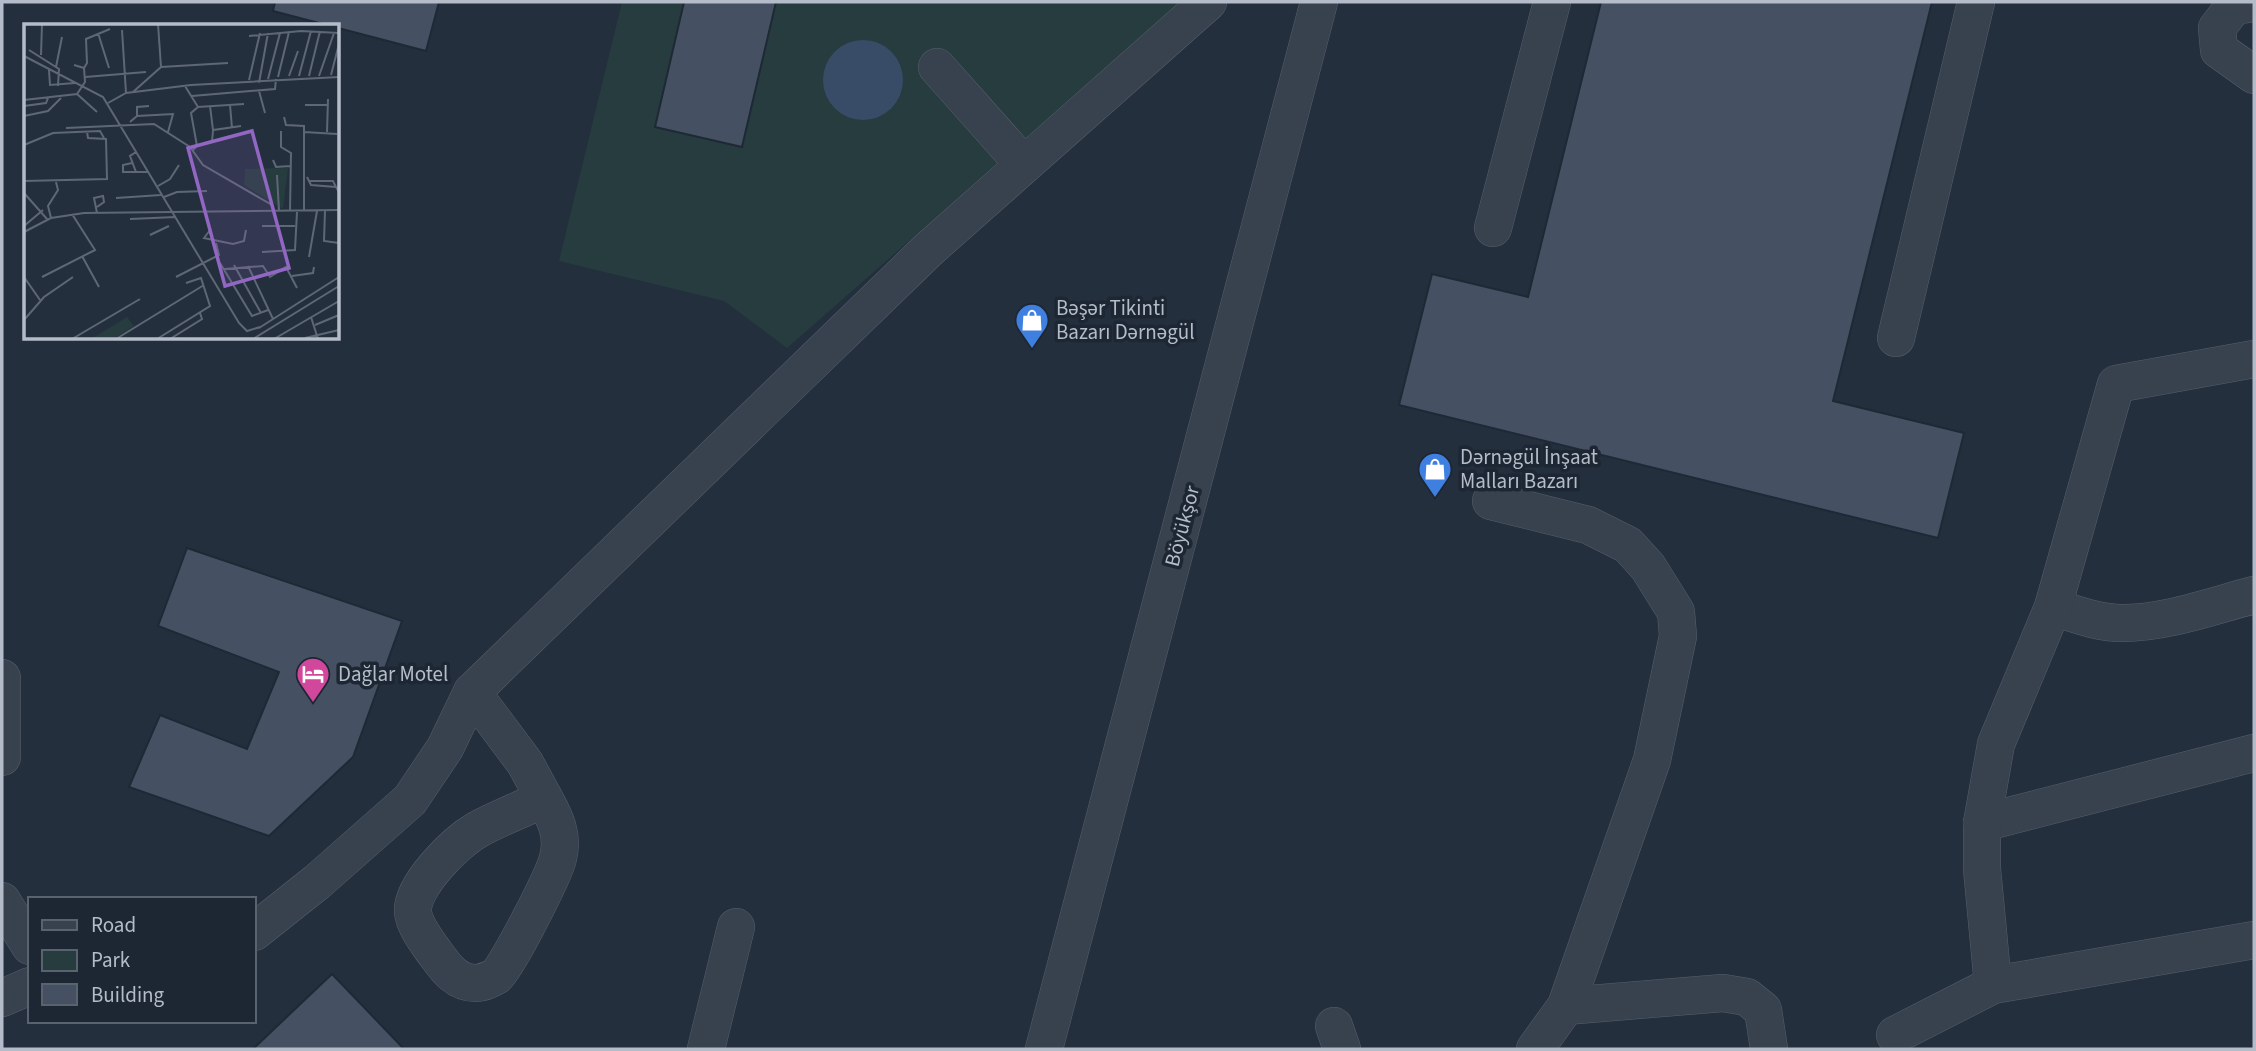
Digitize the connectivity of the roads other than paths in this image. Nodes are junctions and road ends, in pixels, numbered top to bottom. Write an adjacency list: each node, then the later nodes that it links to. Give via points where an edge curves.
1 (1208, 2): 8 (street)
2 (1319, 2): 32 (street, Böyükşor)
3 (1552, 2): 9 (street)
4 (1976, 2): 10 (street)
5 (2254, 2): 7 (street, via 2234,6 2217,28 2220,50)
6 (937, 67): 8 (street)
7 (2254, 75)
8 (1024, 165): 16 (street, via 928,250)
9 (1493, 228)
10 (1896, 338)
11 (2254, 359): 14 (street, via 2116,384)
12 (1491, 501): 29 (street, via 1588,525 1628,545 1676,612 1673,671 1652,760)
13 (2254, 595): 14 (street, via 2165,618 2122,623)
14 (2053, 607): 20 (street, via 1996,744)
15 (2, 678): 18 (street)
16 (472, 692): 19 (street, via 525,763); 23 (street, via 445,748 410,800)
17 (2254, 753): 20 (street)
18 (2, 757)
19 (544, 798): 19 (street, via 475,831 420,887 413,915 427,942 451,974 462,981 479,984 497,975 541,898 558,858 560,825)
20 (1983, 823): 26 (street, via 1982,869)
21 (2, 901): 25 (street)
22 (736, 927): 31 (street)
23 (256, 930)
24 (2254, 940): 26 (street)
25 (28, 943)
26 (1993, 985): 30 (street)
27 (28, 987): 28 (street)
28 (2, 998)
29 (1566, 1006): 33 (street); 34 (street, via 1723,993 1747,997 1763,1010)
30 (1895, 1035)
31 (706, 1049)
32 (1044, 1049)
33 (1535, 1049)
34 (1769, 1049)

